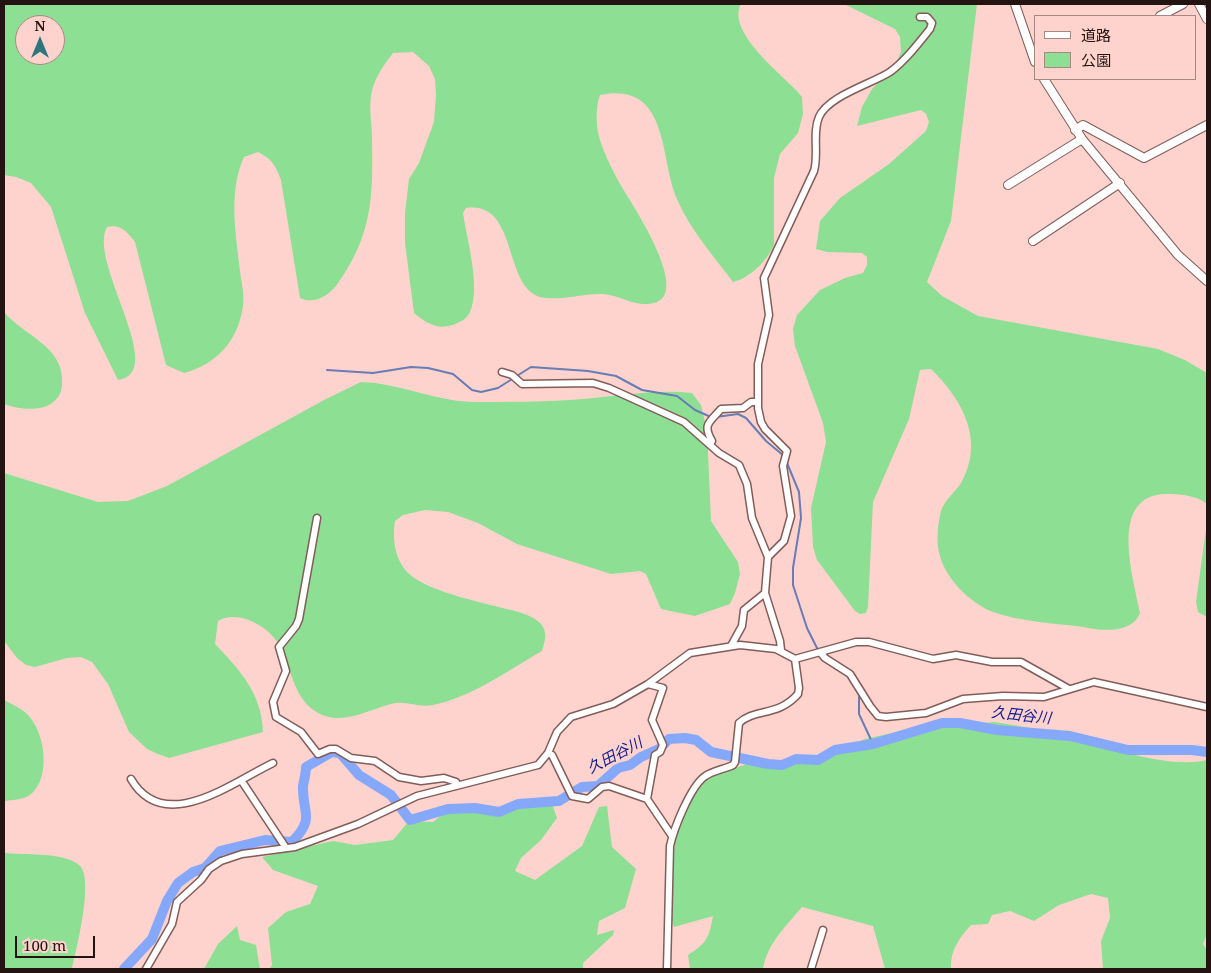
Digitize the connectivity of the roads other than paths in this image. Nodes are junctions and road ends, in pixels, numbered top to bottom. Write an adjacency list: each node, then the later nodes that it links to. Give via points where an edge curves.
1 (1014, 4): 7 (street)
2 (1183, 4): 4 (street)
3 (1198, 4): 6 (street)
4 (1162, 15)
5 (920, 17): 17 (street, via 930,20 930,29 891,71 834,101 820,114 814,171 764,278 769,315 758,364)
6 (1207, 19)
7 (1034, 59)
8 (1047, 80): 10 (street)
9 (1207, 124): 10 (street, via 1144,158 1083,125)
10 (1076, 130): 11 (street)
11 (1082, 139): 12 (street); 13 (street)
12 (1120, 183): 14 (street); 15 (street, via 1178,255)
13 (1008, 185)
14 (1033, 241)
15 (1207, 282)
16 (502, 372): 18 (street, via 522,384 592,383 609,388 684,422)
17 (757, 402): 18 (street, via 743,408 721,409 707,425); 20 (street, via 761,422 787,451 783,466 791,516 784,540)
18 (710, 444): 20 (street, via 734,460 744,473 752,518)
19 (317, 518): 33 (street, via 299,619 279,647 286,671 273,702 276,717 301,732 318,754 336,749 351,758 376,761 399,777 421,781 444,778)
20 (768, 557): 21 (street)
21 (765, 593): 22 (street, via 744,610 742,626); 23 (street)
22 (731, 646): 23 (street); 26 (street, via 690,653)
23 (780, 650): 25 (street)
24 (820, 652): 25 (street); 27 (street, via 856,642 901,649 933,659 956,655 992,662 1012,660); 27 (street, via 850,674 878,716 926,713 963,699 1044,697)
25 (795, 659): 35 (street, via 798,694 779,709 745,717 739,723 735,762 705,776 696,786)
26 (648, 684): 29 (street, via 604,708 571,717 557,732); 34 (street, via 663,688 652,720 663,745 655,755)
27 (1070, 689): 28 (street, via 1094,682)
28 (1207, 707)
29 (548, 753): 33 (street, via 538,765); 34 (street, via 552,755 572,796 588,799 602,787 609,786)
30 (273, 763): 32 (street)
31 (131, 779): 32 (street, via 136,788 151,800 186,803 214,795)
32 (241, 780): 36 (street)
33 (457, 785): 36 (street, via 400,803 335,834)
34 (647, 799): 35 (street)
35 (672, 836): 39 (street)
36 (285, 846): 38 (street, via 242,854 209,869 177,902 172,924)
37 (822, 930): 40 (street)
38 (146, 969)
39 (667, 969)
40 (811, 969)

